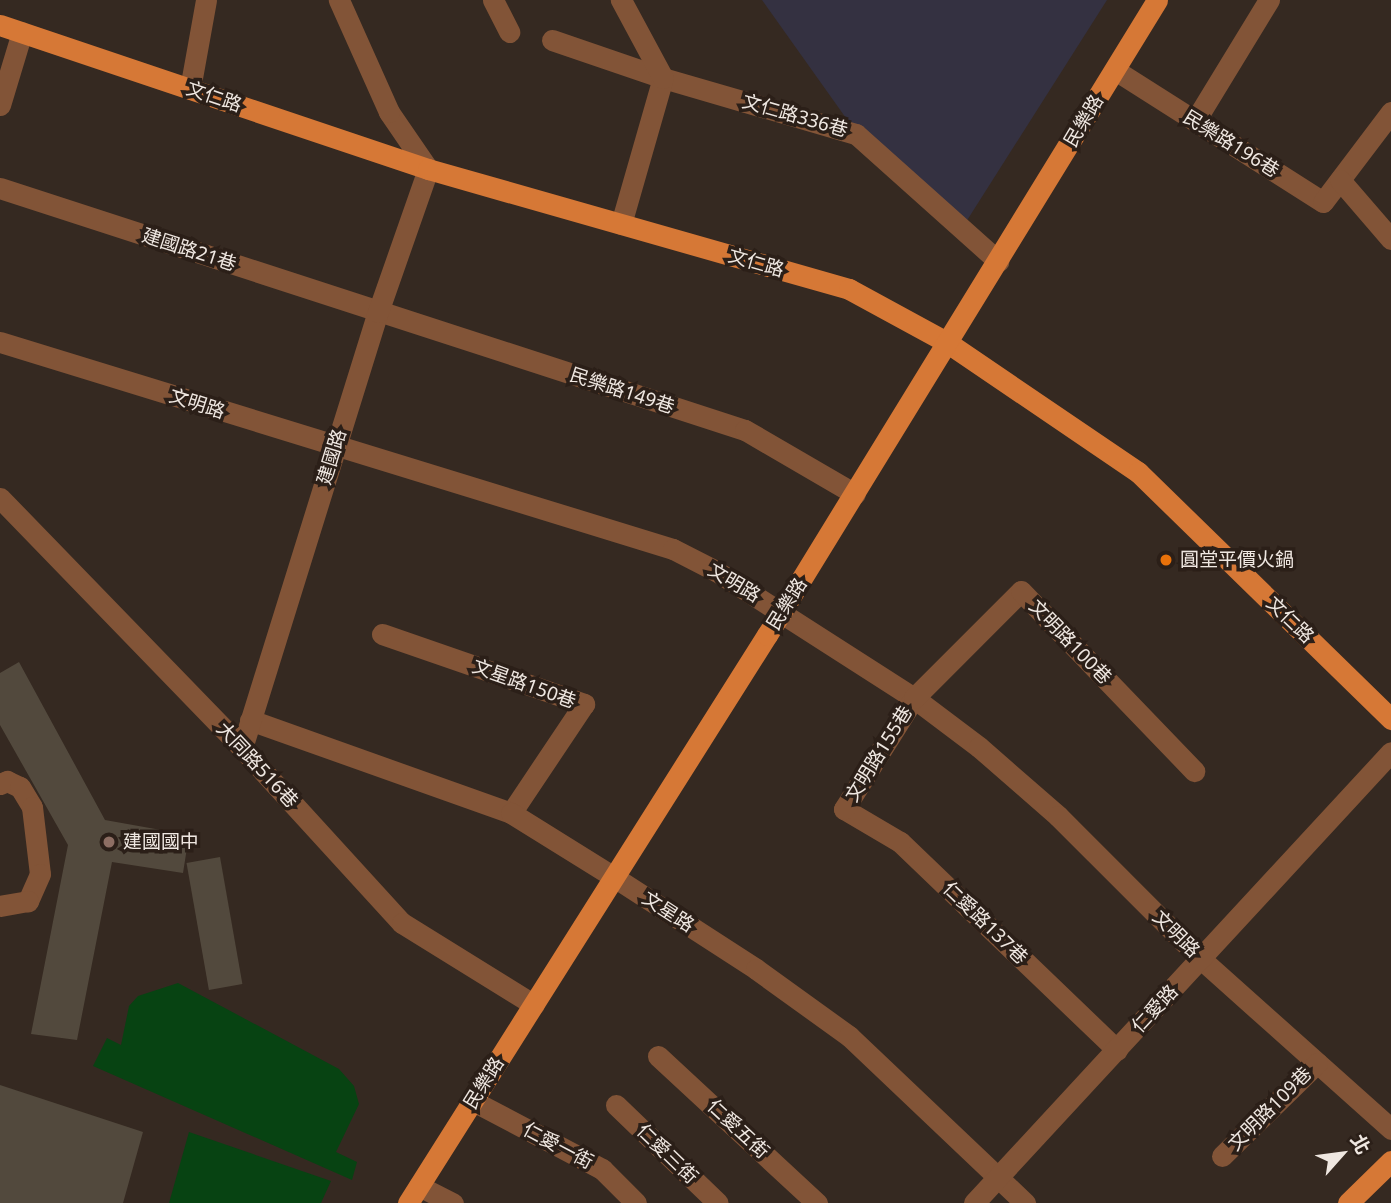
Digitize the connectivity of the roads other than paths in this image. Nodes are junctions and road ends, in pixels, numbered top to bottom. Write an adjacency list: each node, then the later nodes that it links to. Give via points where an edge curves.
1 (206, 0): 13 (street)
2 (339, 0): 17 (street, via 389,112)
3 (493, 0): 9 (street)
4 (621, 0): 12 (street)
5 (1157, 0): 11 (main road, 民樂路)
6 (1269, 0): 16 (street)
7 (0, 25): 8 (main road, 文仁路)
8 (22, 32): 13 (main road, 文仁路); 14 (street)
9 (509, 32)
10 (552, 40): 12 (street, 文仁路336巷)
11 (1115, 70): 16 (street, 民樂路196巷); 22 (main road, 民樂路)
12 (663, 78): 20 (street); 22 (street, 文仁路336巷, via 856,134)
13 (190, 89): 17 (main road, 文仁路)
14 (0, 105)
15 (1391, 112): 18 (street, 民樂路196巷)
16 (1195, 121): 18 (street, 民樂路196巷, via 1323,202)
17 (428, 169): 20 (main road, 文仁路); 23 (street, 建國路)
18 (1340, 180): 21 (street)
19 (0, 188): 23 (street, 建國路21巷)
20 (621, 224): 25 (main road, 文仁路, via 849,289)
21 (1391, 239)
22 (998, 261): 25 (main road, 民樂路)
23 (378, 312): 26 (street, 建國路); 27 (street, 民樂路149巷, via 745,430)
24 (0, 342): 26 (street, 文明路)
25 (948, 343): 27 (main road, 民樂路); 32 (main road, 文仁路, via 1138,472)
26 (335, 448): 29 (street, 文明路, via 673,549); 33 (street, 建國路)
27 (855, 494): 29 (main road, 民樂路)
28 (0, 498): 34 (street, 大同路516巷)
29 (782, 612): 31 (street, 文明路); 40 (main road, 民樂路)
30 (382, 634): 39 (street, 文星路150巷, via 584,704)
31 (914, 698): 36 (street, 文明路100巷, via 1021,591); 38 (street, 文明路155巷); 42 (street, 文明路, via 1058,816)
32 (1391, 719)
33 (250, 720): 34 (street, 建國路); 39 (street, 文星路)
34 (242, 748): 43 (street, 大同路516巷, via 402,923)
35 (1391, 752): 42 (street, 仁愛路)
36 (1194, 771)
37 (0, 784): 41 (street, via 7,781 20,787 32,807 40,874 29,901)
38 (844, 809): 44 (street, 仁愛路137巷, via 900,842)
39 (511, 813): 40 (street, 文星路)
40 (614, 877): 43 (main road, 民樂路); 52 (street, 文星路, via 849,1036)
41 (0, 906)
42 (1201, 959): 44 (street, 仁愛路); 46 (street, 文明路)
43 (534, 1005): 47 (main road, 民樂路)
44 (1117, 1050): 52 (street, 仁愛路)
45 (658, 1056): 57 (street, 仁愛五街)
46 (1317, 1063): 49 (street, 文明路); 50 (street, 文明路109巷)
47 (473, 1101): 53 (main road, 民樂路); 55 (street, 仁愛一街, via 602,1169)
48 (616, 1105): 56 (street, 仁愛三街)
49 (1391, 1129)
50 (1222, 1156)
51 (1391, 1161): 60 (main road)
52 (999, 1177): 58 (street, 仁愛路); 59 (street, 文星路)
53 (413, 1194): 54 (street)
54 (453, 1203)
55 (636, 1203)
56 (718, 1203)
57 (817, 1203)
58 (974, 1203)
59 (1026, 1203)
60 (1348, 1203)

